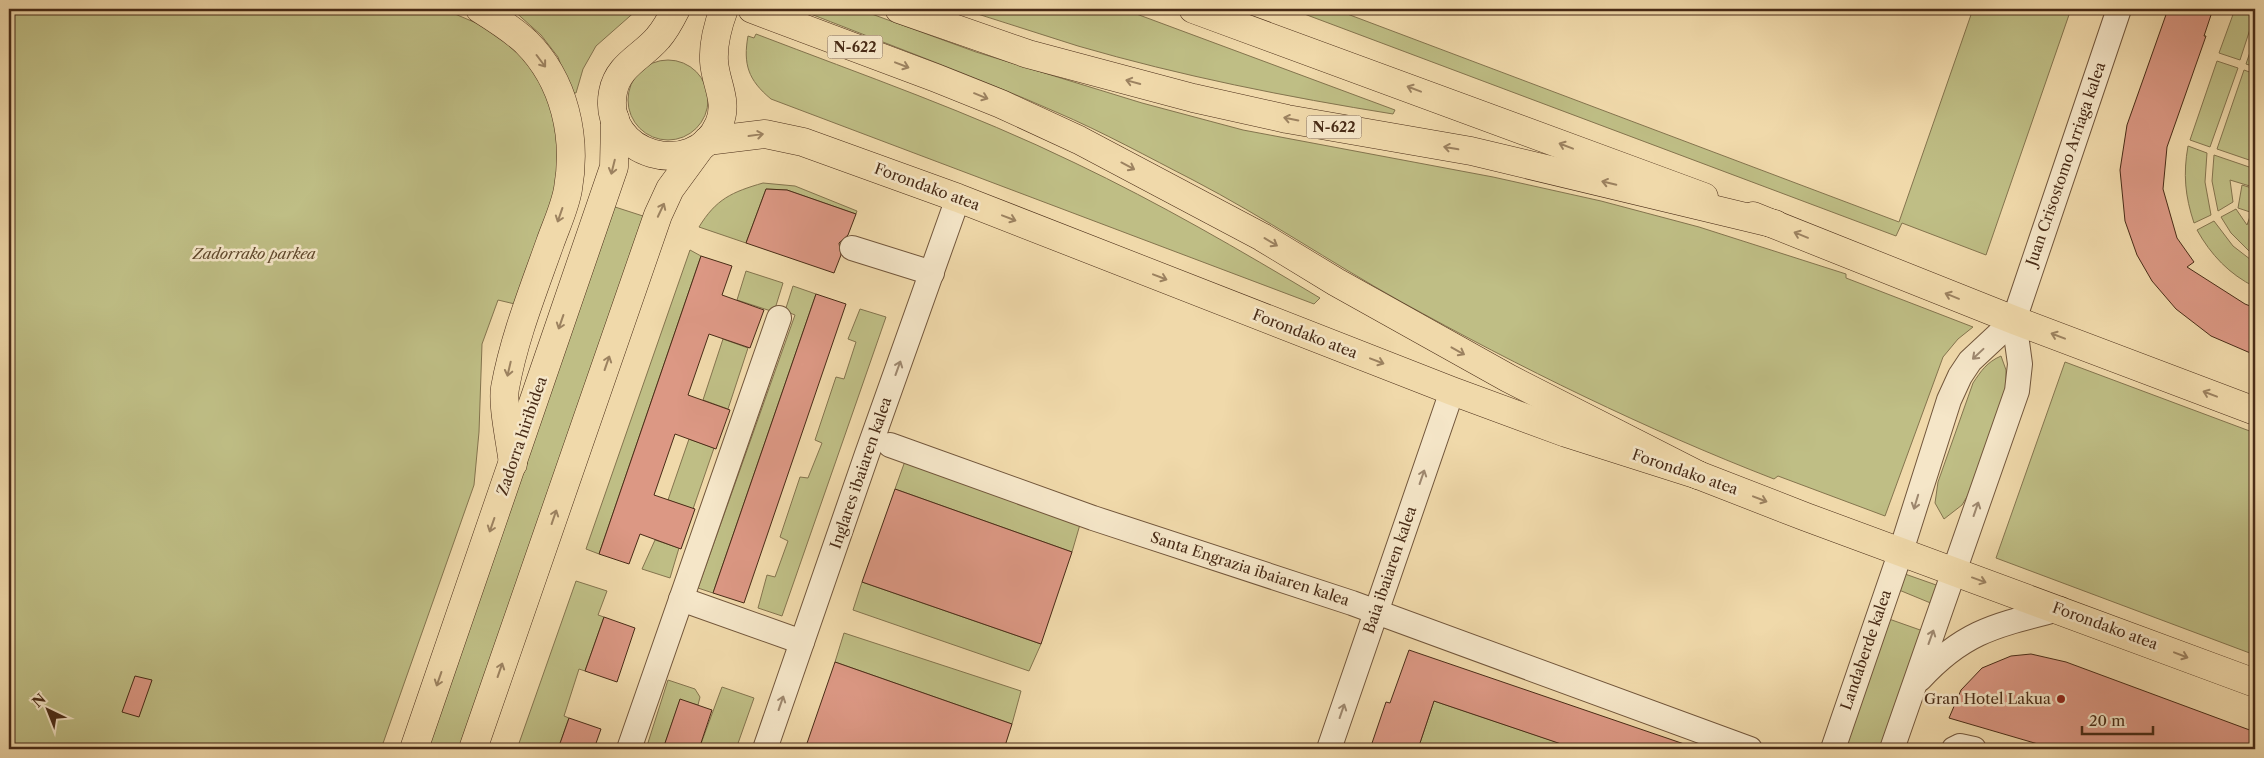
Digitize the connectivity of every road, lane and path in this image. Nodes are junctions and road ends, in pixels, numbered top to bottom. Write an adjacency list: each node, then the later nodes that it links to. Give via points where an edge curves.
1 (480, 9): 19 (main road, one-way to 19, via 526,43 544,64 566,110 571,134 568,192 516,339 504,391)
2 (676, 9): 8 (main road, Zadorra hiribidea, via 657,39 620,75 613,97)
3 (724, 9): 9 (main road, via 714,44 714,62 723,105 719,124)
4 (899, 9): 11 (main road, N-622, one-way to 4, via 1471,151 1287,119 1193,98 1028,54)
5 (1193, 9): 11 (main road, one-way to 5)
6 (2119, 9): 15 (street, Juan Crisostomo Arriaga kalea)
7 (764, 13): 20 (main road, N-622, one-way to 20, via 1001,104 1079,140 1262,237 1508,378)
8 (615, 119): 9 (main road, Forondako atea, via 625,137 637,148 651,154 679,155); 19 (main road, Zadorra hiribidea, one-way to 19, via 614,167)
9 (703, 145): 10 (main road, Forondako atea, one-way to 10, via 765,134 789,138); 30 (main road, one-way to 9, via 658,216 670,189)
10 (958, 198): 13 (street, Inglares ibaiaren kalea); 16 (main road, Forondako atea, one-way to 16)
11 (1776, 224): 15 (main road, one-way to 11)
12 (852, 248): 13 (street)
13 (932, 273): 26 (street, Inglares ibaiaren kalea, one-way to 13)
14 (779, 318): 23 (street)
15 (2014, 320): 17 (main road, one-way to 15); 21 (street, one-way to 21, via 1970,361 1960,376 1949,400); 22 (street, one-way to 15, via 2018,386 2020,364)
16 (1452, 391): 20 (main road, Forondako atea, via 1566,433); 25 (street, Baia ibaiaren kalea, one-way to 16)
17 (2255, 411)
18 (890, 446): 25 (street, Santa Engrazia ibaiaren kalea)
19 (513, 464): 29 (main road, Zadorra hiribidea, one-way to 29)
20 (1698, 475): 21 (main road, Forondako atea, one-way to 21)
21 (1901, 551): 22 (main road, Forondako atea); 35 (street, Landaberde kalea)
22 (1954, 571): 24 (main road, Forondako atea, one-way to 24); 28 (street, one-way to 22)
23 (680, 599): 26 (street); 31 (street)
24 (2060, 609): 27 (main road, Forondako atea, one-way to 27); 28 (street, via 1989,628 1972,636 1939,659)
25 (1376, 612): 33 (street, Baia ibaiaren kalea, one-way to 25); 34 (street, Santa Engrazia ibaiaren kalea)
26 (802, 642): 32 (street, Inglares ibaiaren kalea, one-way to 26)
27 (2255, 683)
28 (1914, 686): 36 (street)
29 (414, 749)
30 (473, 749)
31 (629, 749)
32 (765, 749)
33 (1329, 749)
34 (1750, 749)
35 (1833, 749)
36 (1892, 749)
37 (1954, 749): 38 (street, via 1960,746)
38 (1974, 749)

